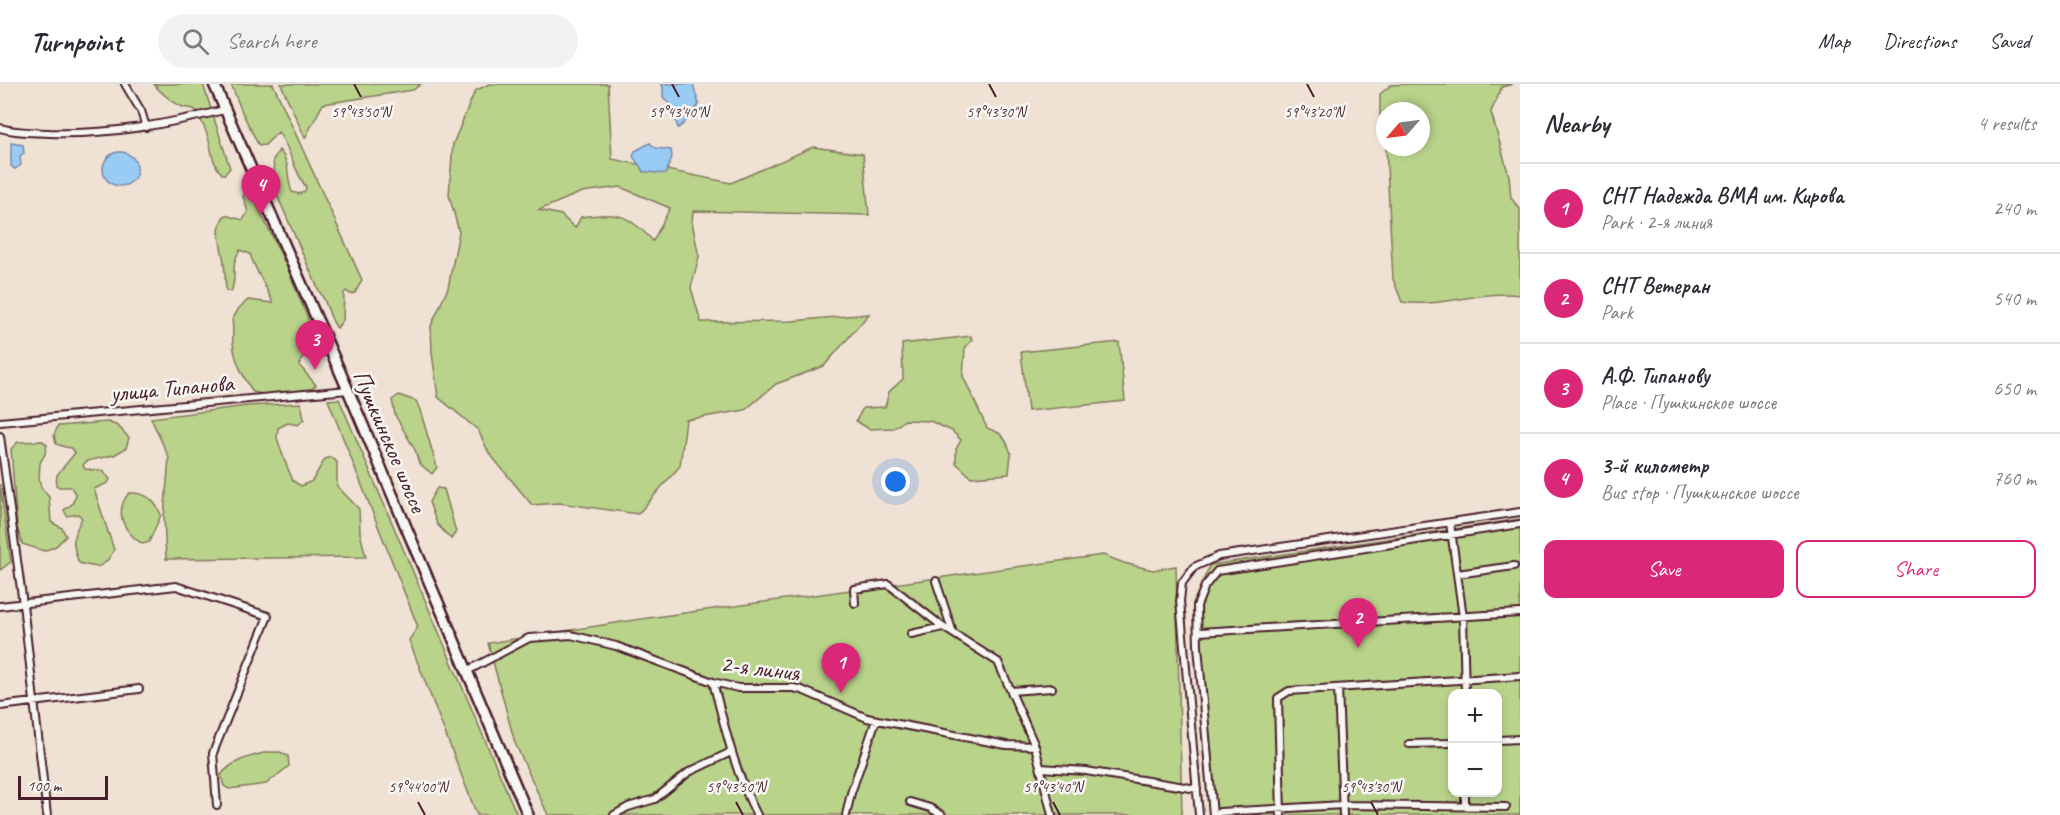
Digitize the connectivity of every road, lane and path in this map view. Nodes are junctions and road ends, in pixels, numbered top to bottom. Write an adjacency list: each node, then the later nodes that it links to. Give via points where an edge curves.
1 (125, 84): 4 (street)
2 (214, 84): 3 (main road, Пушкинское шоссе)
3 (224, 110): 4 (street); 6 (main road, Пушкинское шоссе)
4 (146, 127): 5 (street, via 80,134)
5 (0, 128)
6 (348, 390): 7 (street, улица Типанова); 25 (main road, Пушкинское шоссе)
7 (0, 422)
8 (0, 436): 17 (street)
9 (1520, 512): 10 (street)
10 (1450, 523): 12 (street); 44 (street, via 1219,556 1194,567 1182,583 1180,619)
11 (1520, 524): 12 (street)
12 (1452, 534): 14 (street); 22 (street, via 1217,571 1197,606)
13 (1514, 566): 14 (street)
14 (1457, 574): 20 (street)
15 (936, 581): 23 (street)
16 (855, 603): 21 (street, via 854,589 888,584)
17 (23, 604): 18 (street); 34 (street); 47 (street, via 176,586 268,616 213,753)
18 (0, 606)
19 (1520, 614): 20 (street)
20 (1463, 617): 22 (street); 27 (street)
21 (943, 627): 23 (street); 24 (street)
22 (1198, 632): 60 (street)
23 (953, 633): 33 (street, via 998,662)
24 (911, 634)
25 (467, 672): 28 (street, 2-я линия, via 529,638 571,635 616,646); 53 (main road, Пушкинское шоссе)
26 (1520, 676): 27 (street)
27 (1465, 680): 30 (street); 32 (street)
28 (713, 682): 36 (street, 2-я линия, via 738,688 802,690); 42 (street)
29 (1052, 687): 33 (street)
30 (1338, 688): 48 (street); 51 (street, via 1289,691 1278,698)
31 (139, 689): 34 (street)
32 (1465, 689)
33 (1011, 691): 41 (street)
34 (34, 701): 35 (street); 52 (street)
35 (0, 706)
36 (876, 720): 41 (street, 2-я линия, via 1006,745); 56 (street)
37 (1520, 739): 38 (street)
38 (1502, 740)
39 (1448, 743): 40 (street)
40 (1409, 744)
41 (1035, 746): 43 (street)
42 (731, 752): 54 (street, via 689,772 655,799); 55 (street)
43 (1041, 768): 44 (street, via 1086,771); 58 (street)
44 (1197, 789): 59 (street)
45 (1465, 797): 49 (street)
46 (910, 802): 57 (street)
47 (217, 805)
48 (1343, 805): 49 (street); 51 (street); 61 (street)
49 (1465, 805): 50 (street)
50 (1506, 807)
51 (1281, 812): 60 (street)
52 (46, 815)
53 (528, 815)
54 (614, 815)
55 (757, 815)
56 (846, 815)
57 (942, 815)
58 (1052, 815)
59 (1199, 815)
60 (1213, 815)
61 (1343, 815)

